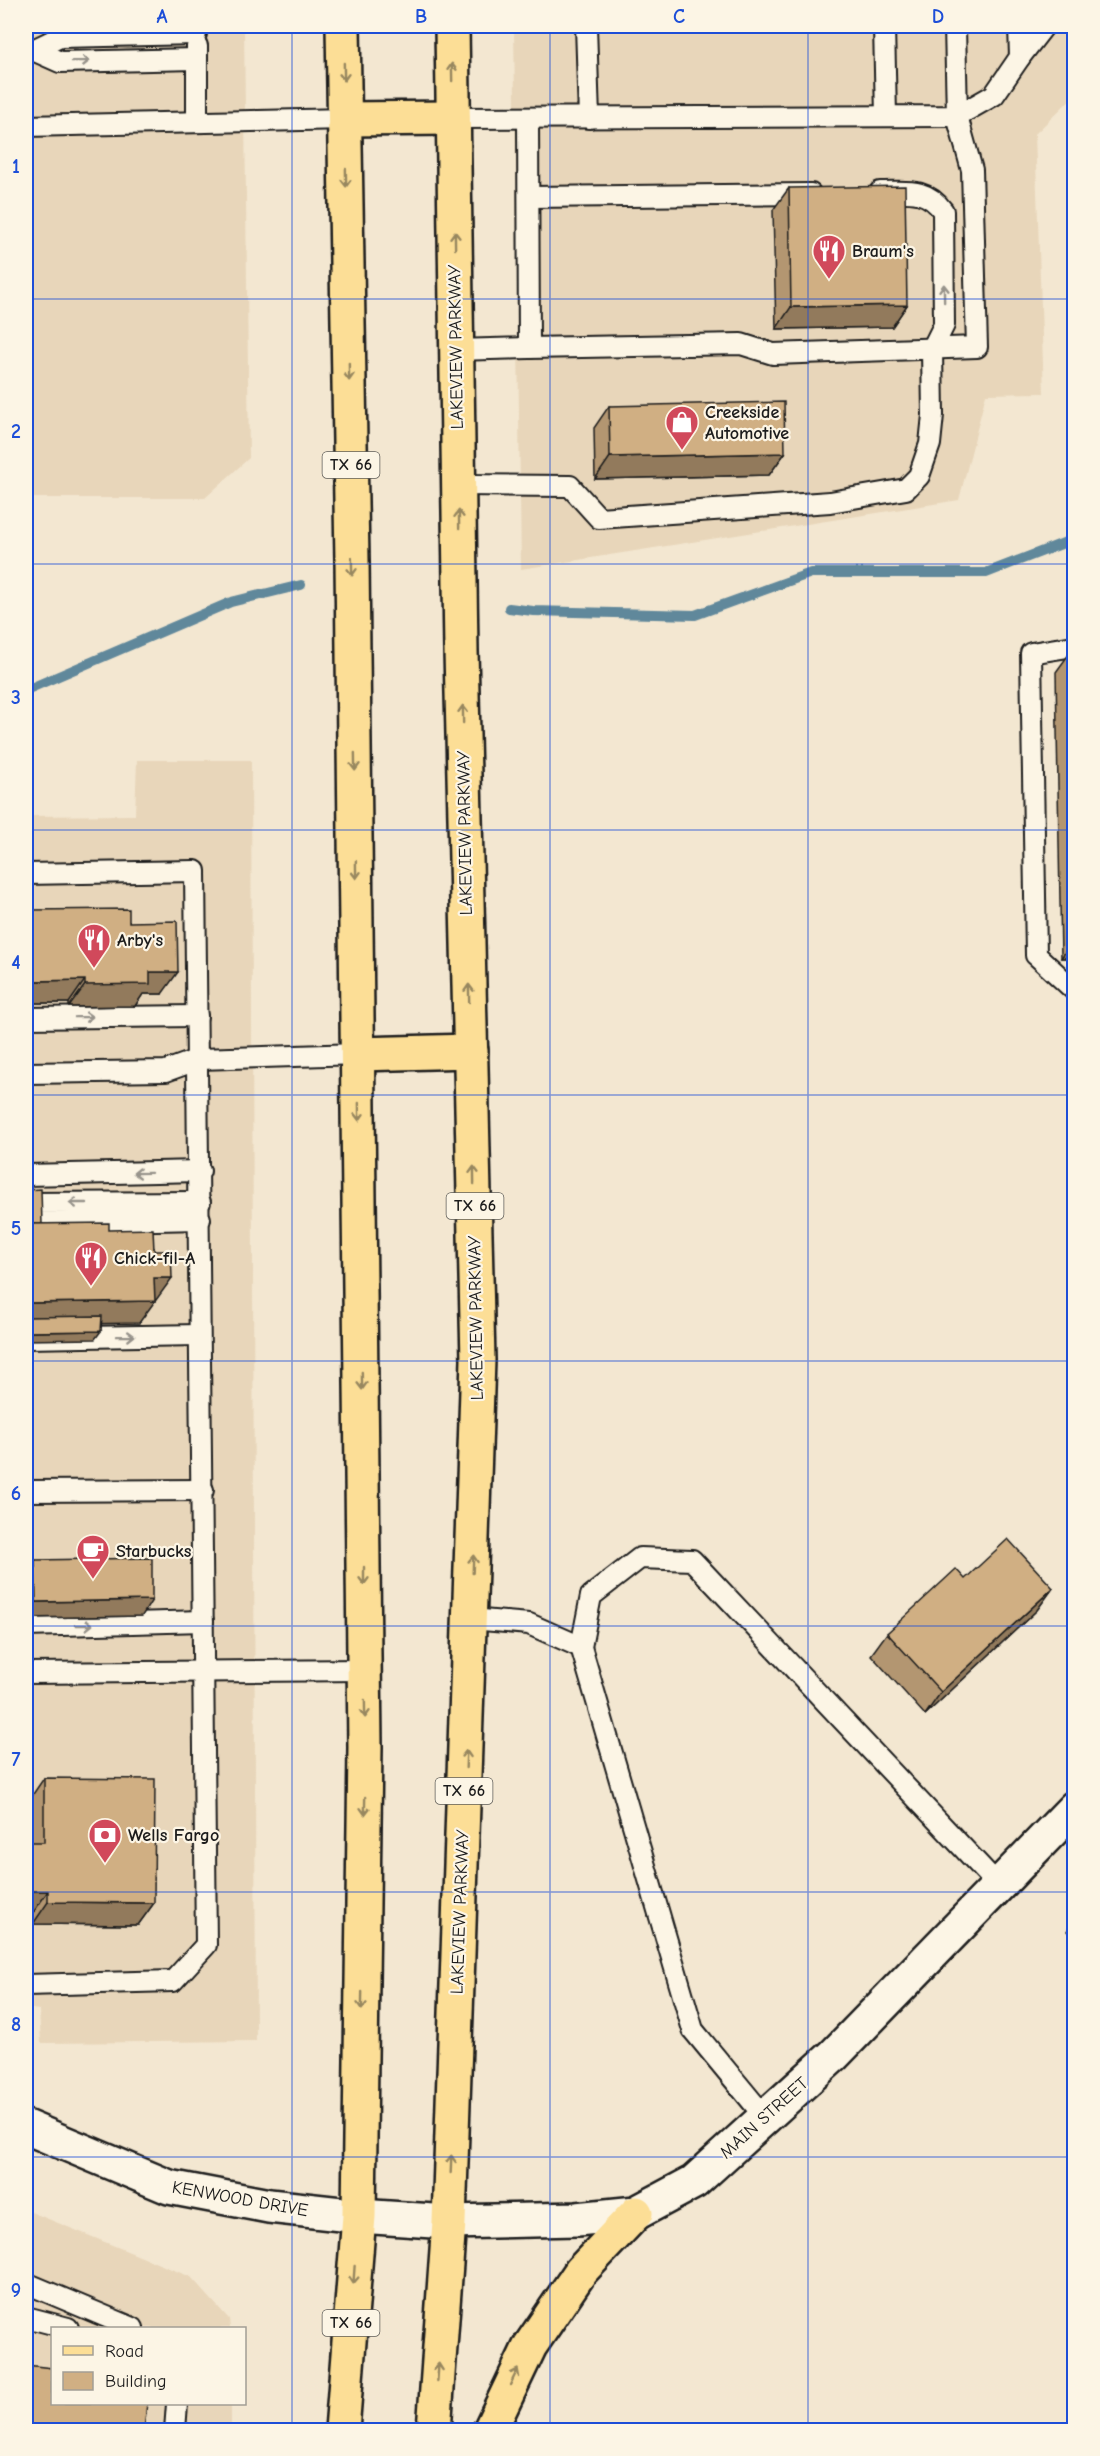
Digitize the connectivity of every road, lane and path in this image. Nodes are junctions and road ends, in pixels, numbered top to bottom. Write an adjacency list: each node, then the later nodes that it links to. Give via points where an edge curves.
1 (343, 26): 17 (main road, TX 66, one-way to 17)
2 (452, 26): 14 (main road, LAKEVIEW PARKWAY / TX 66, one-way to 2)
3 (586, 26): 16 (lane)
4 (884, 26): 12 (lane)
5 (955, 26): 13 (lane)
6 (1019, 26): 10 (lane)
7 (1044, 26): 10 (lane)
8 (196, 30): 9 (lane, via 60,37); 11 (lane)
9 (29, 50): 11 (lane, one-way to 11, via 60,62)
10 (1020, 57): 13 (lane, via 994,95)
11 (197, 59): 18 (lane)
12 (886, 116): 13 (lane); 16 (lane)
13 (957, 116): 24 (lane, via 972,170 977,347)
14 (453, 118): 15 (lane); 17 (main road); 25 (main road, LAKEVIEW PARKWAY / TX 66, one-way to 14)
15 (528, 118): 16 (lane); 22 (lane)
16 (589, 118)
17 (345, 119): 18 (lane); 33 (main road, TX 66, one-way to 33)
18 (197, 122): 19 (lane)
19 (26, 126)
20 (834, 193): 22 (lane)
21 (858, 193): 24 (lane, one-way to 21, via 944,325 943,211 934,199 917,192)
22 (529, 197): 23 (lane)
23 (530, 348): 24 (lane, via 741,344 774,354); 25 (lane)
24 (933, 349): 26 (lane, via 930,444 919,476 906,489 830,502 598,518 570,486)
25 (456, 350): 26 (main road, LAKEVIEW PARKWAY / TX 66)
26 (458, 485): 32 (main road, LAKEVIEW PARKWAY / TX 66, one-way to 26)
27 (1074, 646): 29 (lane, via 1031,653 1036,955)
28 (26, 874): 30 (lane, via 195,871)
29 (1074, 990)
30 (197, 1016): 31 (lane, one-way to 30); 34 (lane)
31 (26, 1018)
32 (471, 1052): 33 (main road); 45 (main road, LAKEVIEW PARKWAY / TX 66, one-way to 32, via 478,1360)
33 (358, 1054): 34 (lane); 49 (main road, TX 66, one-way to 49)
34 (199, 1059): 35 (lane, via 166,1071); 36 (lane)
35 (26, 1073)
36 (200, 1172): 37 (lane, one-way to 37); 39 (lane)
37 (26, 1175)
38 (26, 1203): 39 (lane, one-way to 38)
39 (200, 1211): 40 (lane); 41 (lane)
40 (26, 1223)
41 (199, 1335): 42 (lane, one-way to 41); 43 (lane)
42 (26, 1338)
43 (203, 1490): 44 (lane); 46 (lane)
44 (26, 1491)
45 (471, 1619): 48 (lane, via 529,1624); 59 (main road, LAKEVIEW PARKWAY / TX 66, one-way to 45)
46 (203, 1621): 47 (lane, one-way to 46); 50 (lane)
47 (26, 1626)
48 (581, 1647): 53 (lane, via 591,1596 640,1558 692,1560); 55 (lane, via 693,2030)
49 (365, 1670): 50 (lane); 58 (main road, TX 66, one-way to 58)
50 (203, 1672): 51 (lane); 54 (lane, via 206,1946 173,1981)
51 (26, 1673)
52 (1074, 1808): 53 (street, MAIN STREET)
53 (998, 1885): 55 (street, MAIN STREET, via 834,2055)
54 (26, 1985)
55 (764, 2116): 57 (street, MAIN STREET, via 694,2182)
56 (26, 2127): 58 (street, KENWOOD DRIVE, via 168,2187 269,2206)
57 (636, 2213): 59 (street, MAIN STREET, via 577,2220); 69 (main road, one-way to 57, via 530,2346 581,2271)
58 (359, 2216): 59 (street, MAIN STREET); 67 (main road, TX 66, one-way to 67)
59 (449, 2222): 68 (main road, LAKEVIEW PARKWAY / TX 66, one-way to 59)
60 (26, 2283): 62 (lane)
61 (26, 2317): 63 (lane)
62 (100, 2323): 64 (lane)
63 (65, 2327)
64 (126, 2327)
65 (177, 2405): 66 (lane)
66 (175, 2430)
67 (342, 2430)
68 (434, 2430)
69 (490, 2430)

